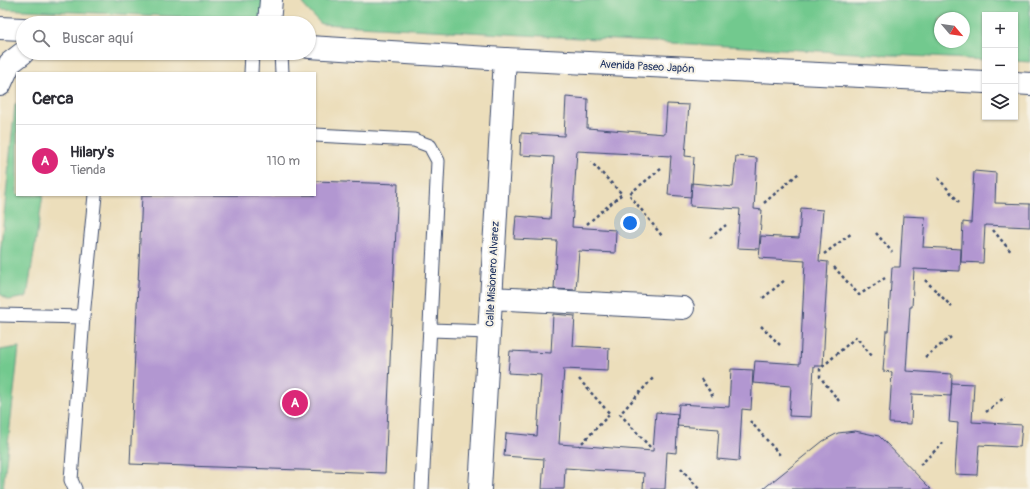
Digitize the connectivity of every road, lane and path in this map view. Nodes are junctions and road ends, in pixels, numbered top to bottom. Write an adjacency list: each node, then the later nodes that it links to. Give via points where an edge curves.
1 (271, 0): 2 (main road)
2 (270, 16)
3 (0, 28): 4 (main road)
4 (16, 29)
5 (316, 47): 7 (main road, Avenida Paseo Japón)
6 (16, 58): 15 (main road, via 10,63)
7 (504, 59): 12 (main road, Avenida Paseo Japón); 38 (main road, Calle Misionero Alvarez)
8 (252, 60): 10 (lane)
9 (281, 60): 11 (lane)
10 (251, 72)
11 (282, 72)
12 (982, 82)
13 (1018, 84): 14 (main road)
14 (1030, 84)
15 (0, 85)
16 (316, 135): 45 (lane, via 414,140 430,146 438,161)
17 (591, 162): 24 (path, via 622,194)
18 (661, 169): 29 (path, via 629,194)
19 (799, 173): 23 (path)
20 (938, 178): 22 (path)
21 (95, 196): 43 (lane)
22 (960, 202)
23 (764, 203)
24 (587, 224)
25 (726, 225): 30 (path)
26 (993, 230): 32 (path)
27 (852, 233): 33 (path)
28 (876, 233): 31 (path)
29 (662, 236)
30 (710, 238)
31 (892, 252)
32 (1012, 253)
33 (824, 254)
34 (834, 267): 35 (path, via 859,295)
35 (885, 278)
36 (785, 280): 39 (path)
37 (925, 280): 40 (path)
38 (491, 298): 41 (main road); 46 (main road, Calle Misionero Alvarez)
39 (763, 298)
40 (952, 307)
41 (683, 308)
42 (0, 315): 43 (lane)
43 (82, 317): 65 (lane, via 71,480)
44 (761, 326): 48 (path)
45 (431, 330): 46 (lane); 66 (lane)
46 (489, 332): 67 (main road, Calle Misionero Alvarez)
47 (950, 338): 50 (path)
48 (780, 345)
49 (872, 356): 56 (path, via 856,337 820,369 820,377)
50 (925, 357)
51 (654, 377): 61 (path, via 620,414)
52 (579, 378): 60 (path, via 610,414)
53 (701, 379): 54 (path)
54 (713, 396)
55 (1005, 396): 57 (path)
56 (839, 401)
57 (986, 412)
58 (750, 421): 62 (path)
59 (943, 444): 63 (path)
60 (579, 446)
61 (650, 447)
62 (780, 455)
63 (920, 465)
64 (680, 468): 68 (path)
65 (75, 489)
66 (422, 489)
67 (480, 489)
68 (699, 489)

